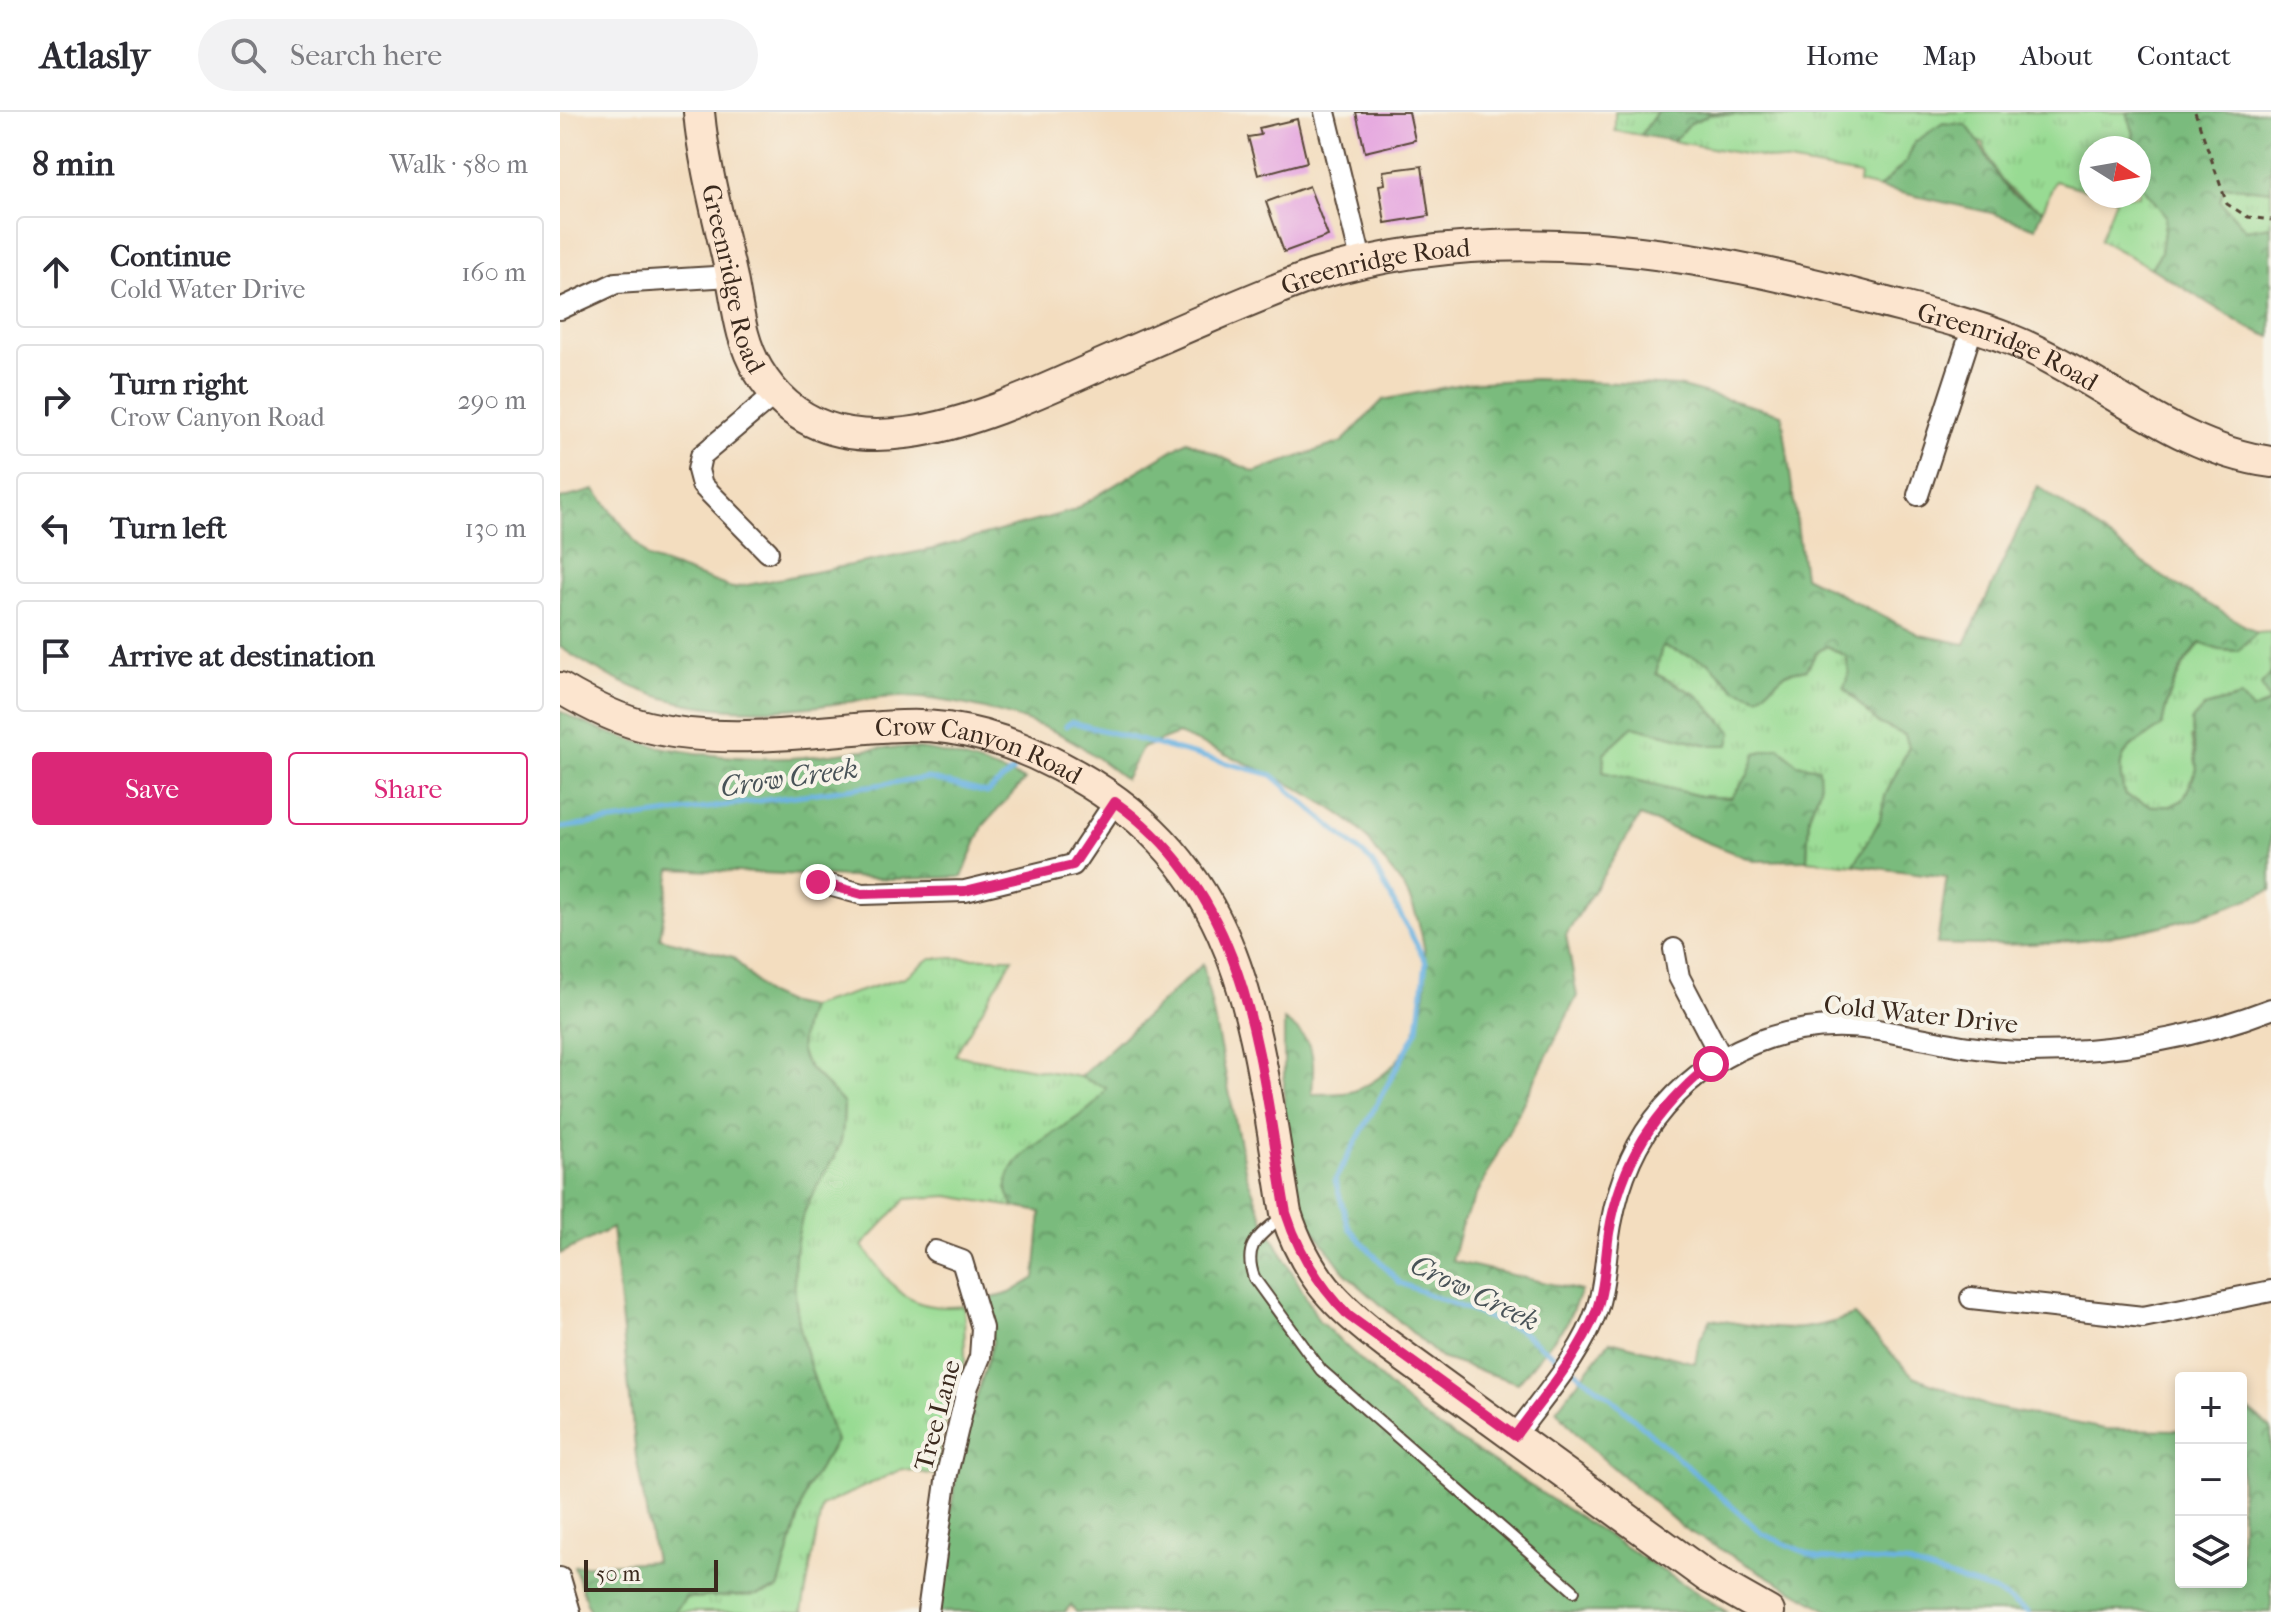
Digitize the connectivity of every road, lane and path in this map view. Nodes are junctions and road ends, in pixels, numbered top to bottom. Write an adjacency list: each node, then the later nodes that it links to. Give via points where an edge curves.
1 (1325, 112): 5 (street)
2 (2195, 112): 4 (path, via 2227,204 2248,217)
3 (698, 113): 6 (street, Greenridge Road)
4 (2271, 220)
5 (1361, 260): 8 (street, Greenridge Road, via 1450,248 1634,251 1727,263); 9 (street, Greenridge Road, via 1261,295 989,413 920,433 871,435 833,429 811,421)
6 (731, 276): 7 (street, via 616,283); 9 (street, Greenridge Road, via 743,337)
7 (560, 309)
8 (1973, 326): 10 (street, Greenridge Road, via 2042,355 2189,436); 11 (street)
9 (776, 393): 12 (street, via 701,456 698,470 702,485)
10 (2271, 462)
11 (1918, 495)
12 (768, 552)
13 (560, 688): 14 (street, Crow Canyon Road, via 612,715 684,734 907,725 960,730 1022,746)
14 (1115, 802): 15 (street, via 1073,865 965,891 862,894); 19 (street, Crow Canyon Road, via 1162,840 1198,884 1238,967)
15 (818, 882)
16 (1674, 949): 18 (street, via 1679,977)
17 (2271, 1009): 18 (street, Cold Water Drive, via 2190,1036 2082,1051 1968,1047 1842,1027 1806,1028)
18 (1721, 1057): 23 (street, Cold Water Drive, via 1668,1103 1635,1149 1618,1193 1597,1310)
19 (1286, 1213): 23 (street, Crow Canyon Road, via 1302,1254 1326,1293 1349,1316); 25 (lane, via 1253,1244 1248,1261 1254,1278 1321,1370)
20 (935, 1251): 27 (street, Tree Lane, via 962,1261 982,1328 980,1357 947,1474)
21 (2271, 1291): 22 (street, via 2143,1317)
22 (1971, 1298)
23 (1515, 1436): 28 (street, Crow Canyon Road, via 1709,1578)
24 (560, 1578): 26 (street)
25 (1574, 1591)
26 (570, 1612)
27 (928, 1612)
28 (1769, 1612)

